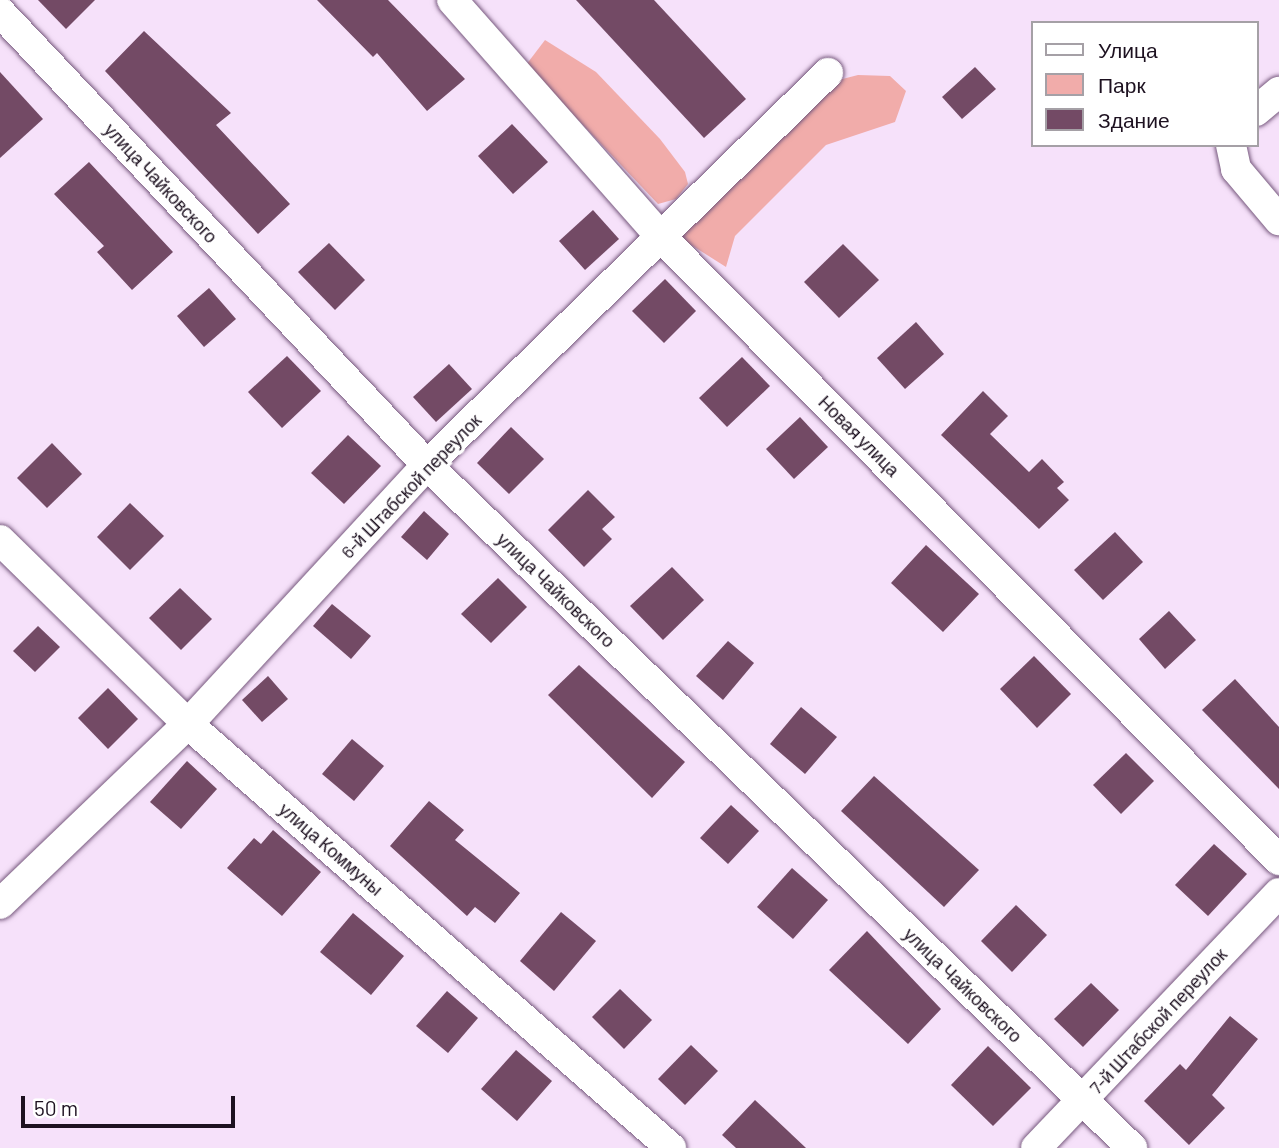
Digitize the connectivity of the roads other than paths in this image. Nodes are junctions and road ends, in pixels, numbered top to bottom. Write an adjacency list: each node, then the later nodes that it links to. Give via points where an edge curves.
1 (452, 0): 8 (street, Новая улица)
2 (0, 12): 9 (street, улица Чайковского)
3 (828, 73): 8 (street, 6-й Штабской переулок)
4 (1279, 92): 5 (street)
5 (1258, 109)
6 (1231, 147): 7 (street, via 1236,169)
7 (1279, 220)
8 (663, 239): 9 (street, 6-й Штабской переулок); 12 (street, Новая улица)
9 (427, 465): 11 (street, 6-й Штабской переулок); 15 (street, улица Чайковского)
10 (0, 540): 11 (street, улица Коммуны)
11 (188, 724): 14 (street, 6-й Штабской переулок); 16 (street, улица Коммуны)
12 (1279, 860)
13 (1279, 893): 15 (street, 7-й Штабской переулок)
14 (0, 904)
15 (1082, 1101): 17 (street, 7-й Штабской переулок); 18 (street, улица Чайковского)
16 (671, 1148)
17 (1036, 1148)
18 (1132, 1148)

